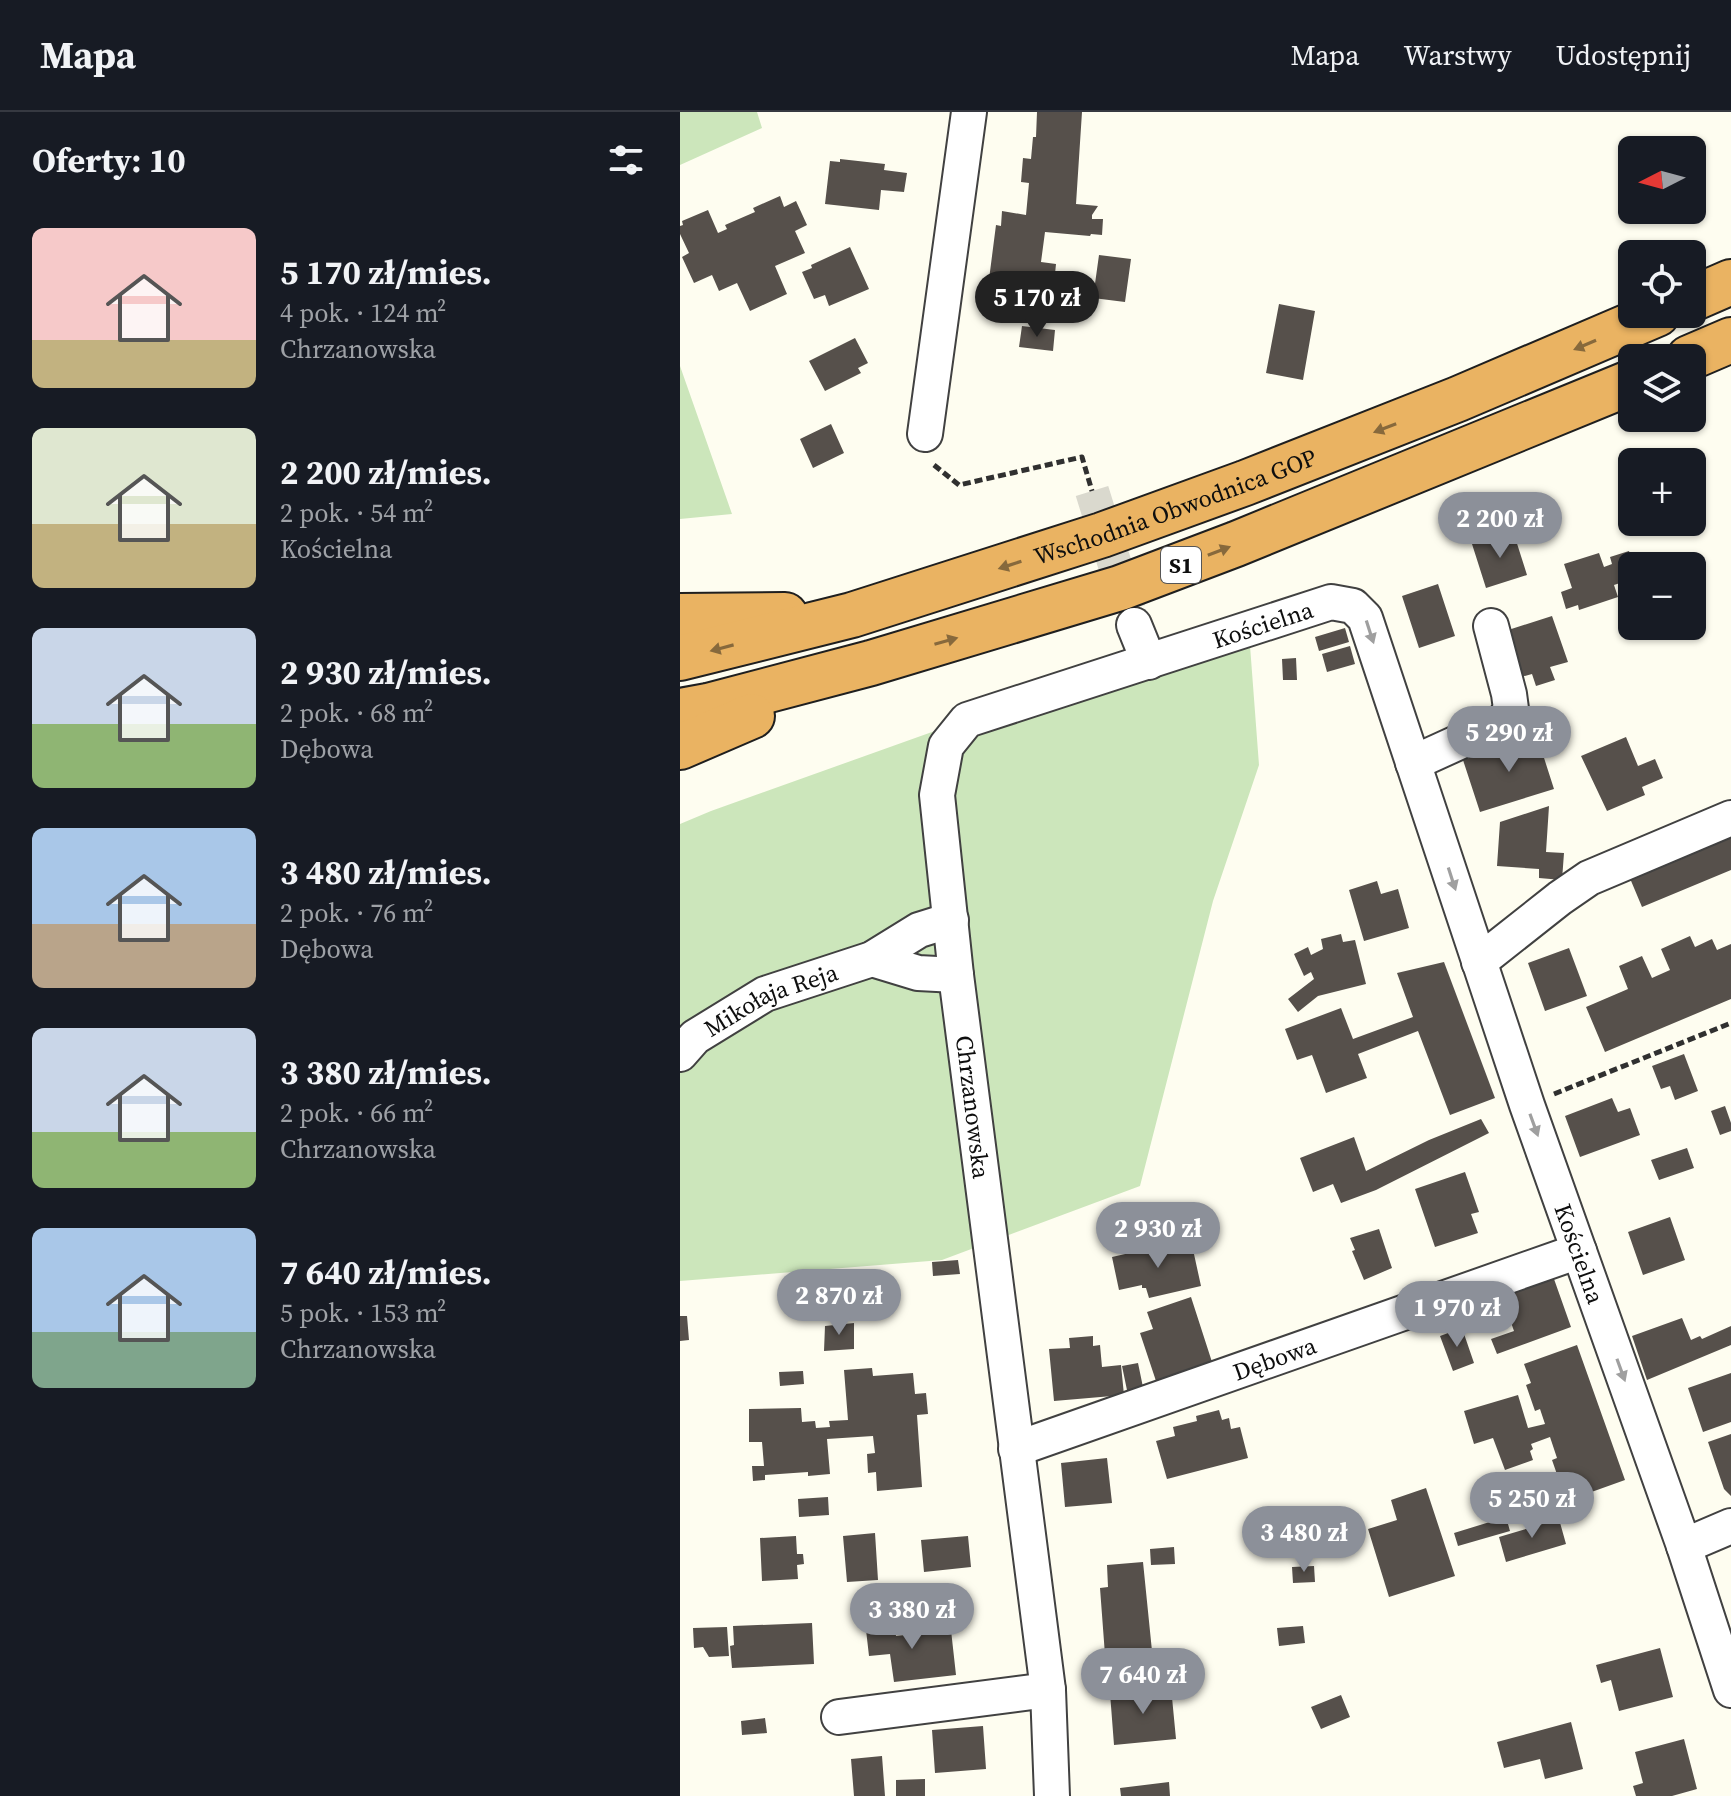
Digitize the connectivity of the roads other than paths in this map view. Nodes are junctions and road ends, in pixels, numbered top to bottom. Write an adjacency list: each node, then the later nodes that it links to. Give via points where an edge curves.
1 (969, 112): 8 (street)
2 (1731, 282): 3 (highway)
3 (1706, 293)
4 (1624, 328): 9 (highway, Wschodnia Obwodnica GOP / S1, one-way to 9, via 1245,483)
5 (1731, 340): 6 (highway)
6 (1706, 351)
7 (1618, 388): 15 (highway, S1, one-way to 7, via 1120,588)
8 (925, 434)
9 (852, 615): 10 (highway); 13 (highway, Wschodnia Obwodnica GOP / S1, one-way to 13)
10 (680, 616)
11 (1134, 625): 14 (street)
12 (1491, 626): 18 (street, via 1511,709 1503,722)
13 (680, 658)
14 (1149, 662): 18 (street, Kościelna, one-way to 18, via 1331,602 1353,606 1365,618); 20 (street, Chrzanowska, via 967,720 946,746 937,795)
15 (871, 663): 16 (highway, S1); 17 (highway)
16 (680, 711)
17 (680, 747)
18 (1413, 763): 22 (street, Kościelna, one-way to 22)
19 (1731, 818): 22 (street, via 1589,878)
20 (951, 920): 21 (street, Mikołaja Reja, via 919,930); 23 (street, Chrzanowska)
21 (872, 959): 23 (street, Mikołaja Reja, via 918,973); 24 (street, Mikołaja Reja, via 765,994 695,1037)
22 (1479, 962): 25 (street, Kościelna, one-way to 25)
23 (956, 975): 26 (street, Chrzanowska)
24 (680, 1054)
25 (1579, 1251): 26 (street, Dębowa); 28 (street, Kościelna, one-way to 28)
26 (1016, 1449): 29 (street, Chrzanowska)
27 (1731, 1526): 28 (street)
28 (1684, 1546): 30 (street, Kościelna)
29 (1048, 1690): 31 (street); 32 (street, Chrzanowska)
30 (1731, 1690)
31 (839, 1717)
32 (1052, 1796)

